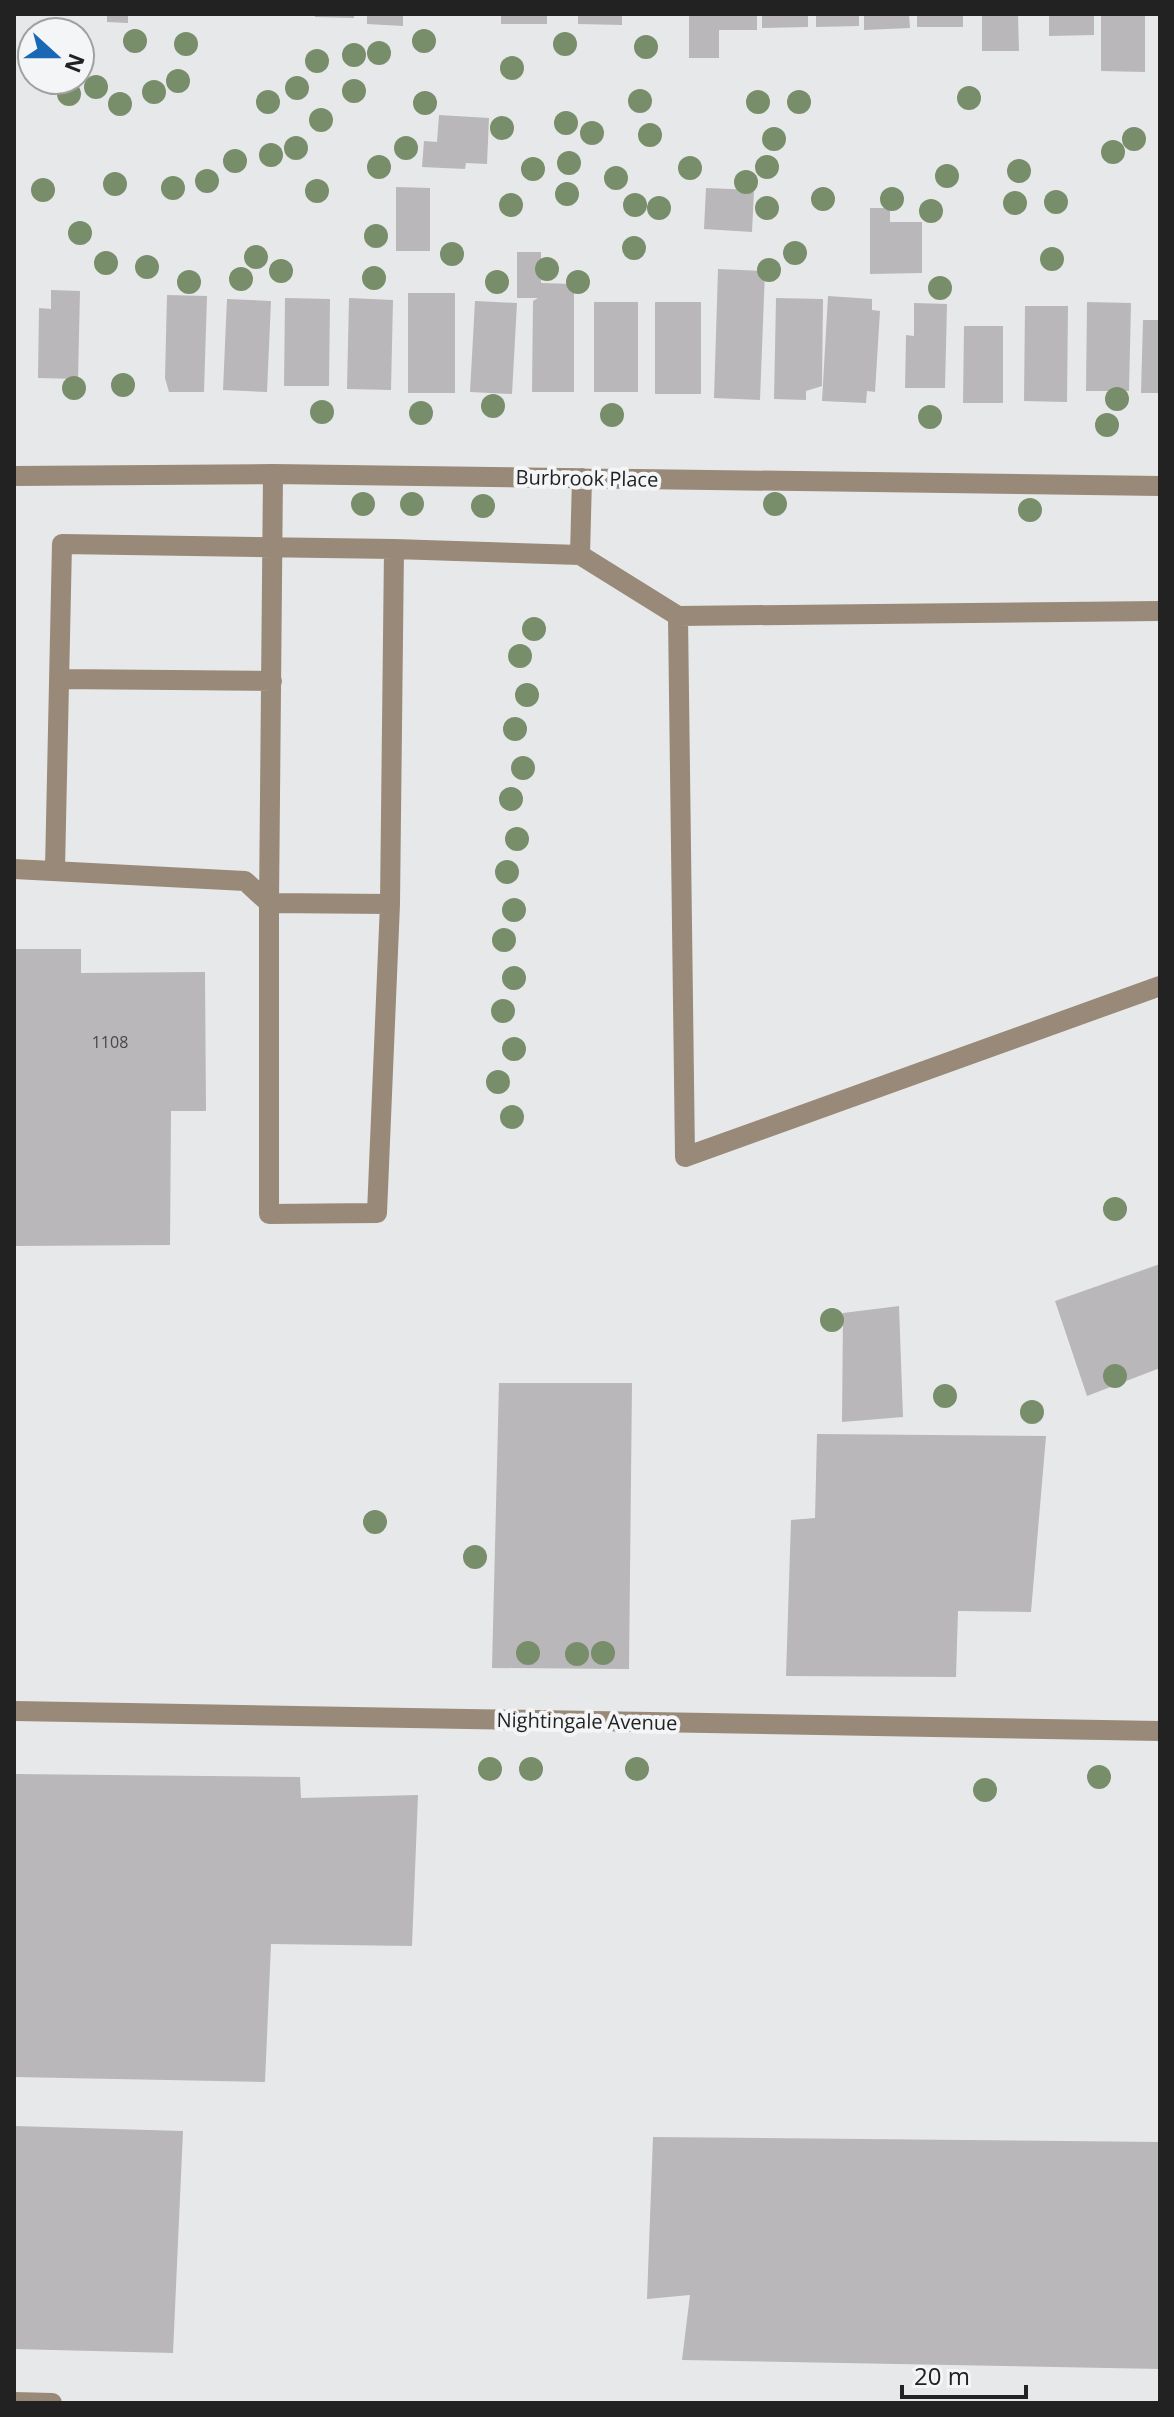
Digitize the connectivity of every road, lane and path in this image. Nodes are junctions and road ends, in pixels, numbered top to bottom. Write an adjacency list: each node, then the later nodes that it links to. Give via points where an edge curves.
1 (273, 474): 2 (street, Burbrook Place); 3 (street, Burbrook Place); 5 (street)
2 (14, 476)
3 (582, 478): 4 (street, Burbrook Place); 7 (street)
4 (1160, 486)
5 (274, 547): 6 (street); 10 (street, via 62,544); 11 (street)
6 (394, 549): 7 (street); 15 (street)
7 (580, 555): 9 (street)
8 (1160, 611): 9 (street)
9 (678, 616): 16 (street, via 685,1157)
10 (59, 679): 11 (street); 13 (street)
11 (272, 681): 14 (street)
12 (14, 869): 13 (street)
13 (55, 869): 14 (street, via 245,881)
14 (269, 903): 15 (street); 15 (street, via 269,1214 377,1213)
15 (390, 904)
16 (1160, 986)
17 (14, 1711): 18 (street, Nightingale Avenue)
18 (1160, 1731)
19 (14, 2402): 20 (street)
20 (52, 2403)

